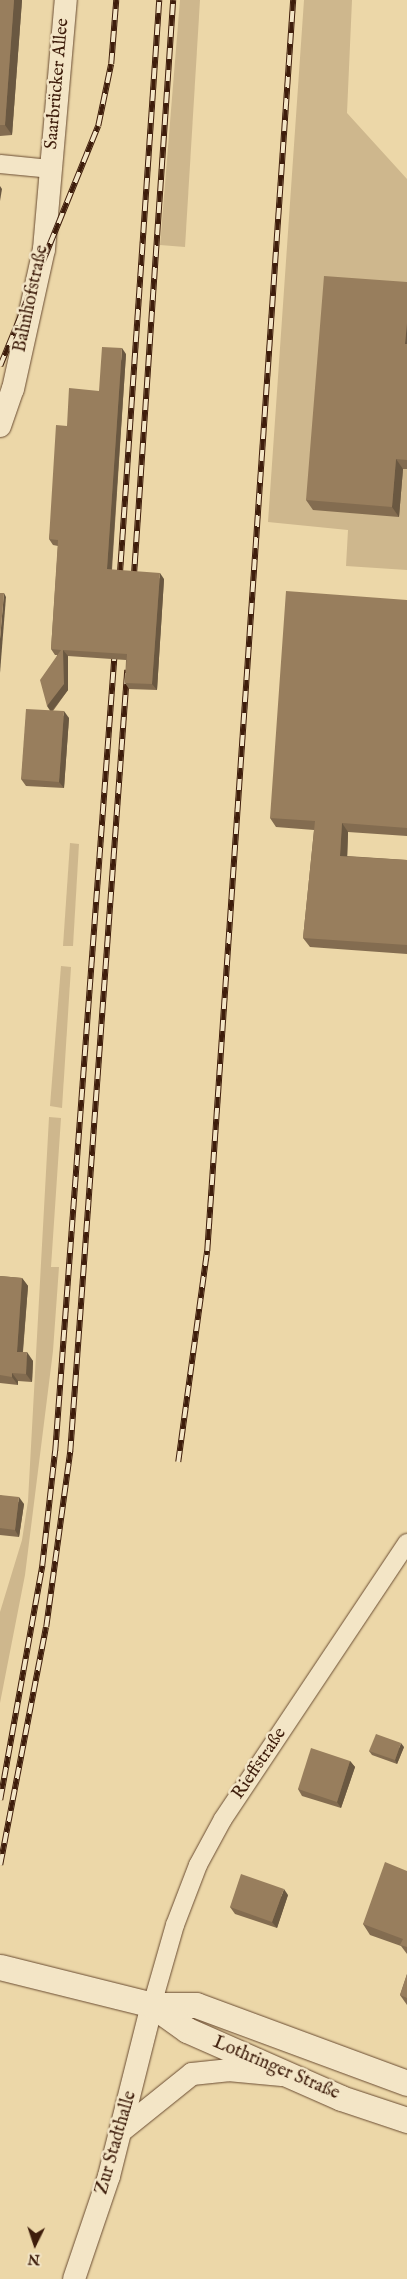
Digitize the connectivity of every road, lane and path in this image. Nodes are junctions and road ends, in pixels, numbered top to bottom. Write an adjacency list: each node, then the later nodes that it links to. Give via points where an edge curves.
1 (66, 0): 3 (street, Saarbrücker Allee)
2 (0, 164): 3 (street)
3 (51, 169): 4 (street, Bahnhofstraße, via 44,249 13,389)
4 (0, 426)
5 (407, 1543): 7 (street, Rieffstraße, via 223,1819 198,1865 175,1924)
6 (0, 1967): 7 (main road, Lothringer Straße)
7 (152, 2005): 8 (main road, Lothringer Straße, via 186,2030); 9 (main road, Lothringer Straße, via 196,2005); 11 (street, Zur Stadthalle)
8 (289, 2076): 10 (main road, Lothringer Straße); 11 (street, via 228,2070 192,2074)
9 (407, 2082)
10 (407, 2120)
11 (121, 2131): 12 (street, Zur Stadthalle)
12 (74, 2279)

